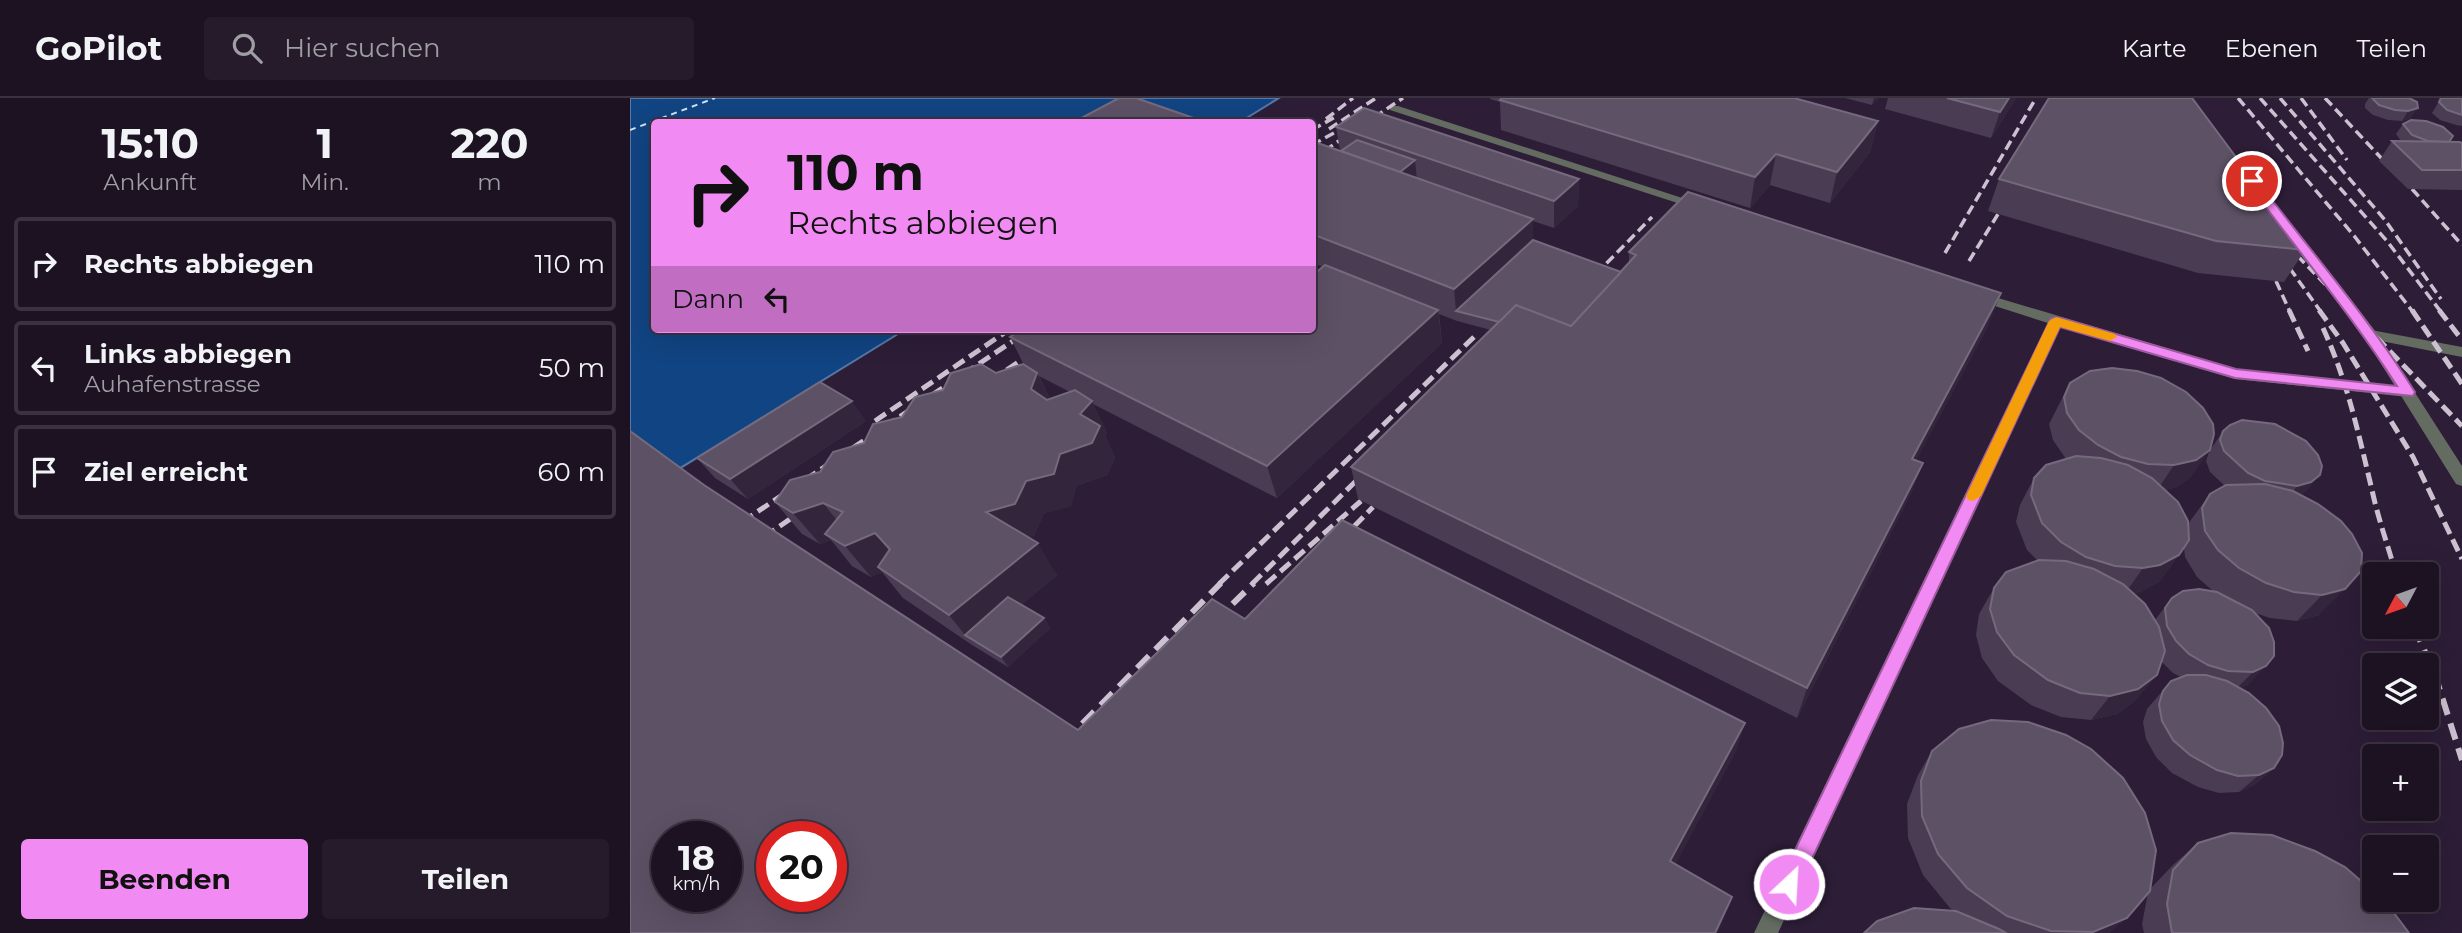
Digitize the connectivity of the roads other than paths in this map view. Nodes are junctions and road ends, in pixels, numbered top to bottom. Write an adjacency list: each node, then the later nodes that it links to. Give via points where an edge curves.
1 (1395, 107): 2 (street)
2 (1715, 211)
3 (2280, 218): 6 (street)
4 (1964, 291): 5 (street)
5 (2056, 321): 8 (street, via 2235,374); 10 (street)
6 (2371, 335): 7 (street); 8 (street)
7 (2462, 352)
8 (2408, 392): 9 (street)
9 (2462, 480)
10 (1766, 933)

